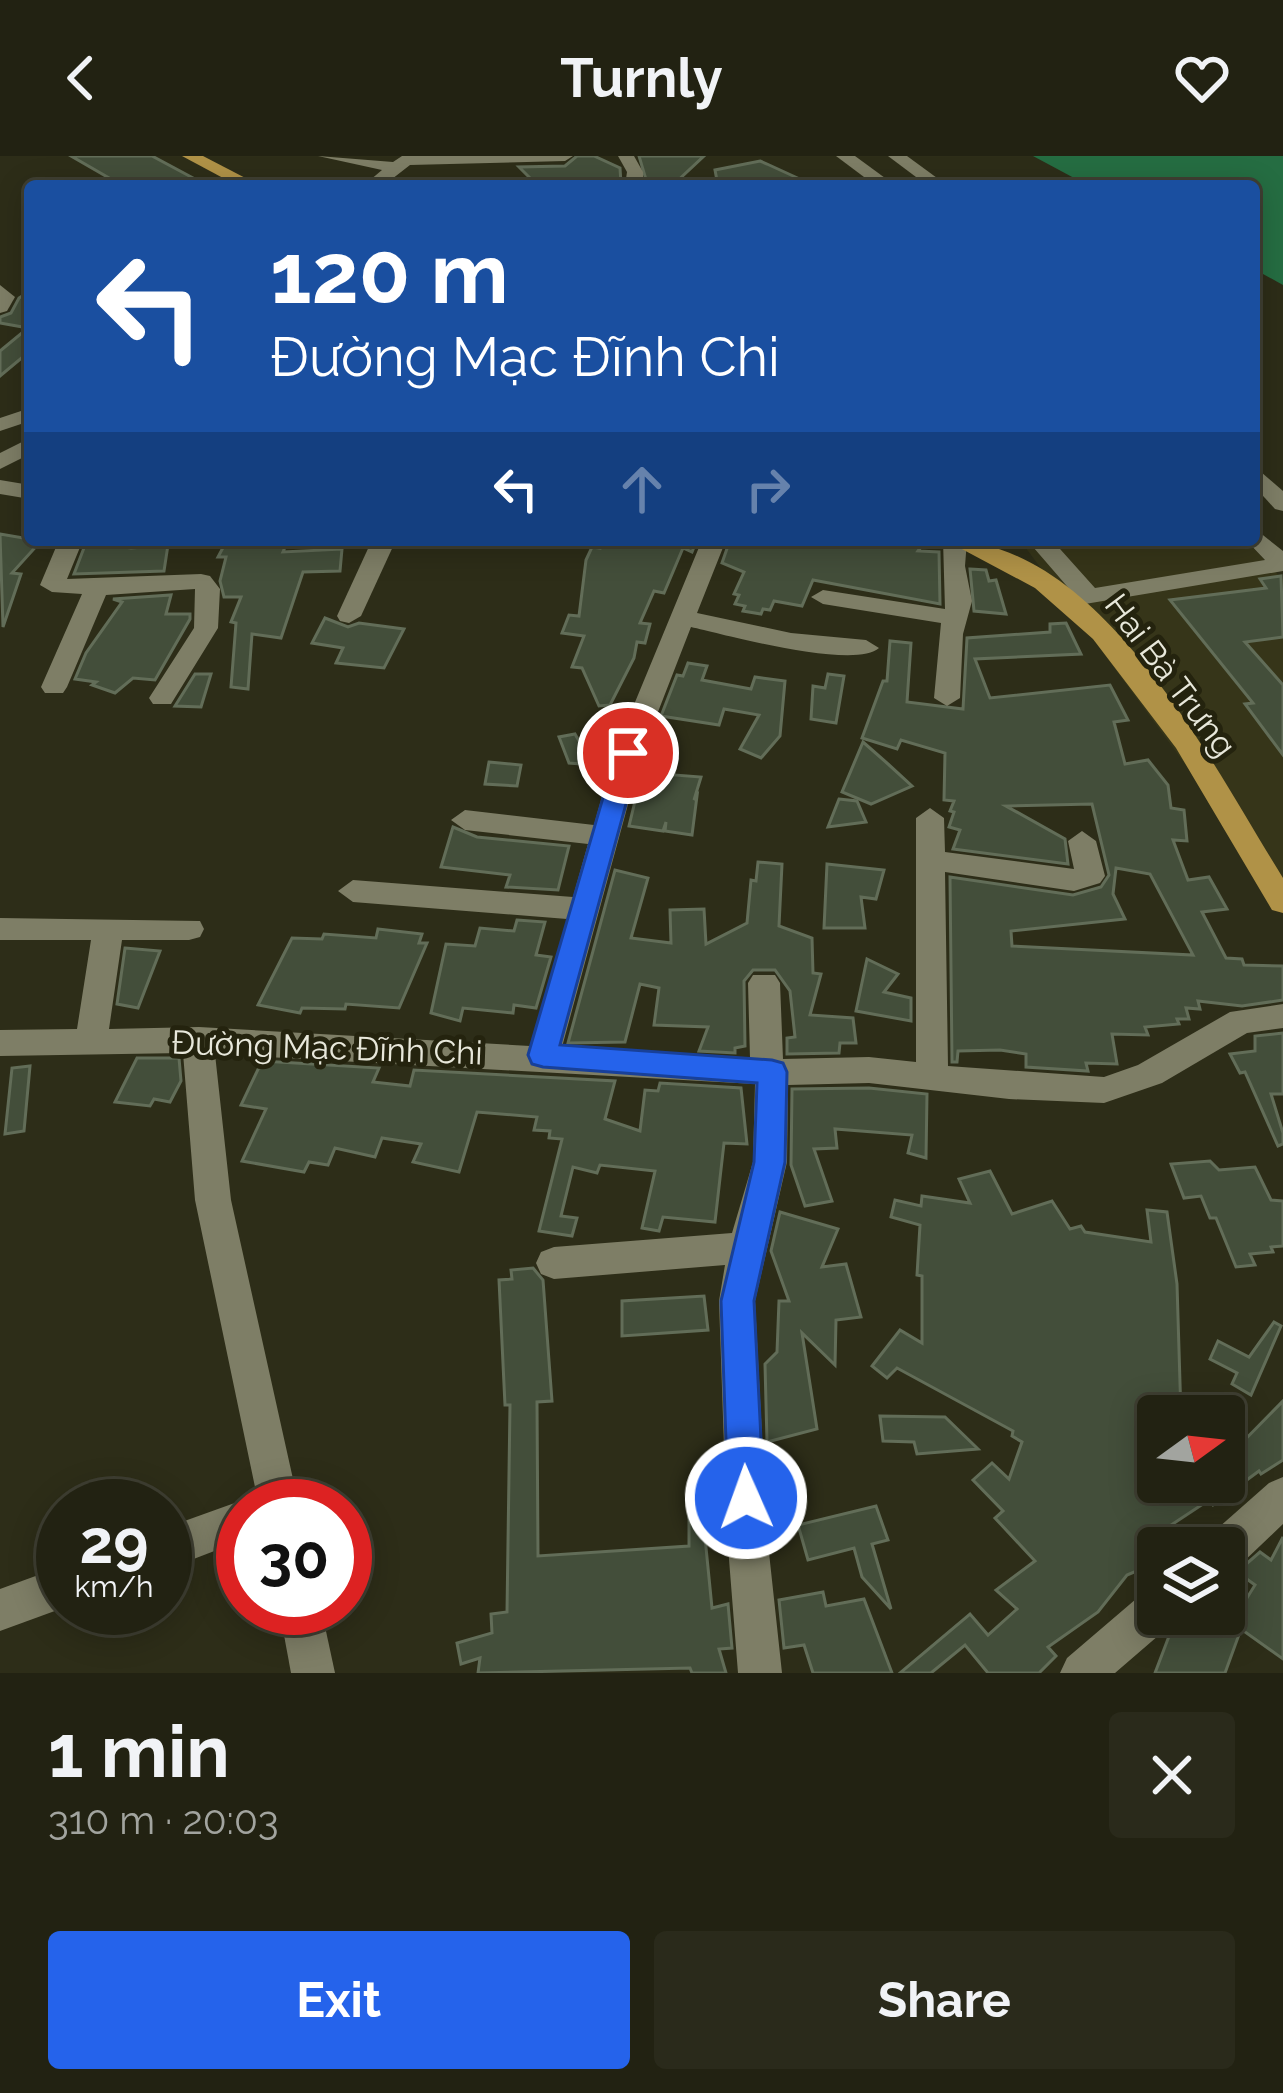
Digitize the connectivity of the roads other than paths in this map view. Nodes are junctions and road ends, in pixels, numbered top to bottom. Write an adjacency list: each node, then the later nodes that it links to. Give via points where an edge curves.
1 (190, 156): 8 (main road)
2 (326, 156): 7 (street)
3 (565, 156): 6 (street)
4 (844, 156): 9 (street)
5 (896, 156): 10 (street)
6 (486, 158): 7 (street)
7 (397, 161)
8 (240, 180)
9 (878, 180)
10 (930, 180)
11 (0, 291): 12 (street)
12 (0, 307)
13 (1260, 479): 14 (street)
14 (1283, 504)
15 (1260, 541): 24 (street, via 1283,564)
16 (68, 546): 22 (street, via 52,585)
17 (381, 546): 25 (street)
18 (711, 546): 26 (street)
19 (955, 546): 27 (street, via 960,602)
20 (969, 546): 24 (main road, Hai Bà Trưng)
21 (1043, 546): 24 (street)
22 (95, 588): 29 (street); 30 (street, via 201,581 208,589 206,628)
23 (823, 597): 27 (street)
24 (1078, 598): 38 (main road, Hai Bà Trưng, via 1170,723)
25 (350, 616)
26 (680, 617): 28 (street); 34 (street)
27 (953, 618): 31 (street)
28 (866, 649)
29 (54, 687)
30 (162, 698)
31 (947, 698)
32 (930, 818): 36 (street)
33 (465, 820): 34 (street)
34 (603, 836): 39 (street)
35 (1082, 841): 36 (street, via 1090,876 1074,880)
36 (930, 860): 50 (street)
37 (353, 891): 39 (street)
38 (1283, 902)
39 (584, 909): 48 (street)
40 (0, 929): 41 (street)
41 (108, 929): 42 (street); 45 (street)
42 (189, 929)
43 (764, 983): 49 (street)
44 (1283, 1016): 50 (street, Đường Mạc Đĩnh Chi, via 1241,1022 1150,1074 1104,1090)
45 (91, 1040): 46 (street, Đường Mạc Đĩnh Chi); 47 (street, Đường Mạc Đĩnh Chi)
46 (199, 1040): 48 (street, Đường Mạc Đĩnh Chi); 53 (street, via 213,1200)
47 (0, 1043)
48 (543, 1055): 49 (street, Đường Mạc Đĩnh Chi)
49 (770, 1072): 50 (street, Đường Mạc Đĩnh Chi); 51 (street, via 770,1162)
50 (932, 1074)
51 (746, 1248): 52 (street); 61 (street, via 737,1301)
52 (554, 1263)
53 (273, 1479)
54 (1283, 1497): 55 (street)
55 (1245, 1532)
56 (36, 1597): 57 (street)
57 (0, 1610)
58 (1137, 1626): 62 (street)
59 (305, 1635): 60 (street)
60 (313, 1673)
61 (760, 1673)
62 (1082, 1673)

